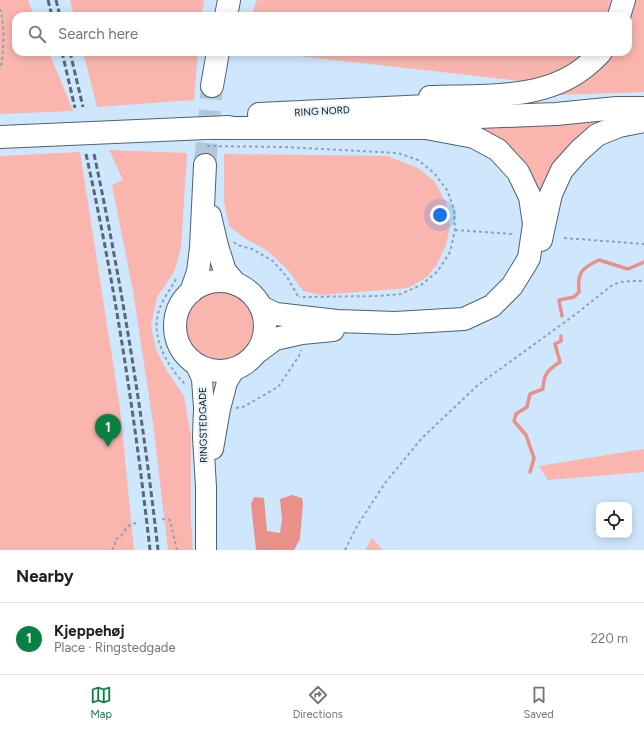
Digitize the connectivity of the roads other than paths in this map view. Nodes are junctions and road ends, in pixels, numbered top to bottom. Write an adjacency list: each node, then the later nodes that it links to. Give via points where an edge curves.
1 (229, 0): 3 (main road)
2 (624, 0): 4 (main road)
3 (227, 12)
4 (620, 12)
5 (217, 56): 7 (main road)
6 (598, 56): 10 (main road, via 574,76 548,87 514,94 380,99)
7 (212, 86)
8 (644, 97): 10 (main road, RING NORD)
9 (644, 108): 13 (main road)
10 (262, 114): 14 (main road, RING NORD)
11 (644, 121): 21 (main road, via 619,126 597,135 562,170 551,194 536,262 518,291 497,313 466,327 395,332 337,329 302,333 275,339)
12 (0, 125): 14 (main road, RING NORD)
13 (214, 128): 14 (main road); 20 (main road, via 426,128 474,137 498,150 518,172 530,197 534,224 527,262 512,286 492,306 464,319 395,323 337,321 276,314)
14 (28, 130): 15 (main road)
15 (0, 137)
16 (203, 156): 17 (main road)
17 (204, 196): 18 (main road, via 225,270); 19 (main road, via 198,272)
18 (236, 284): 19 (main road, via 217,281); 20 (main road, via 255,297)
19 (191, 292): 22 (main road, via 176,316 175,330 178,343)
20 (261, 307): 21 (main road, via 266,329)
21 (259, 350): 23 (main road, via 244,365)
22 (196, 365): 23 (main road, via 222,372); 24 (street, RINGSTEDGADE, via 202,379)
23 (235, 369): 24 (street, RINGSTEDGADE, via 227,382 220,409)
24 (206, 487): 25 (street, RINGSTEDGADE)
25 (206, 550)

